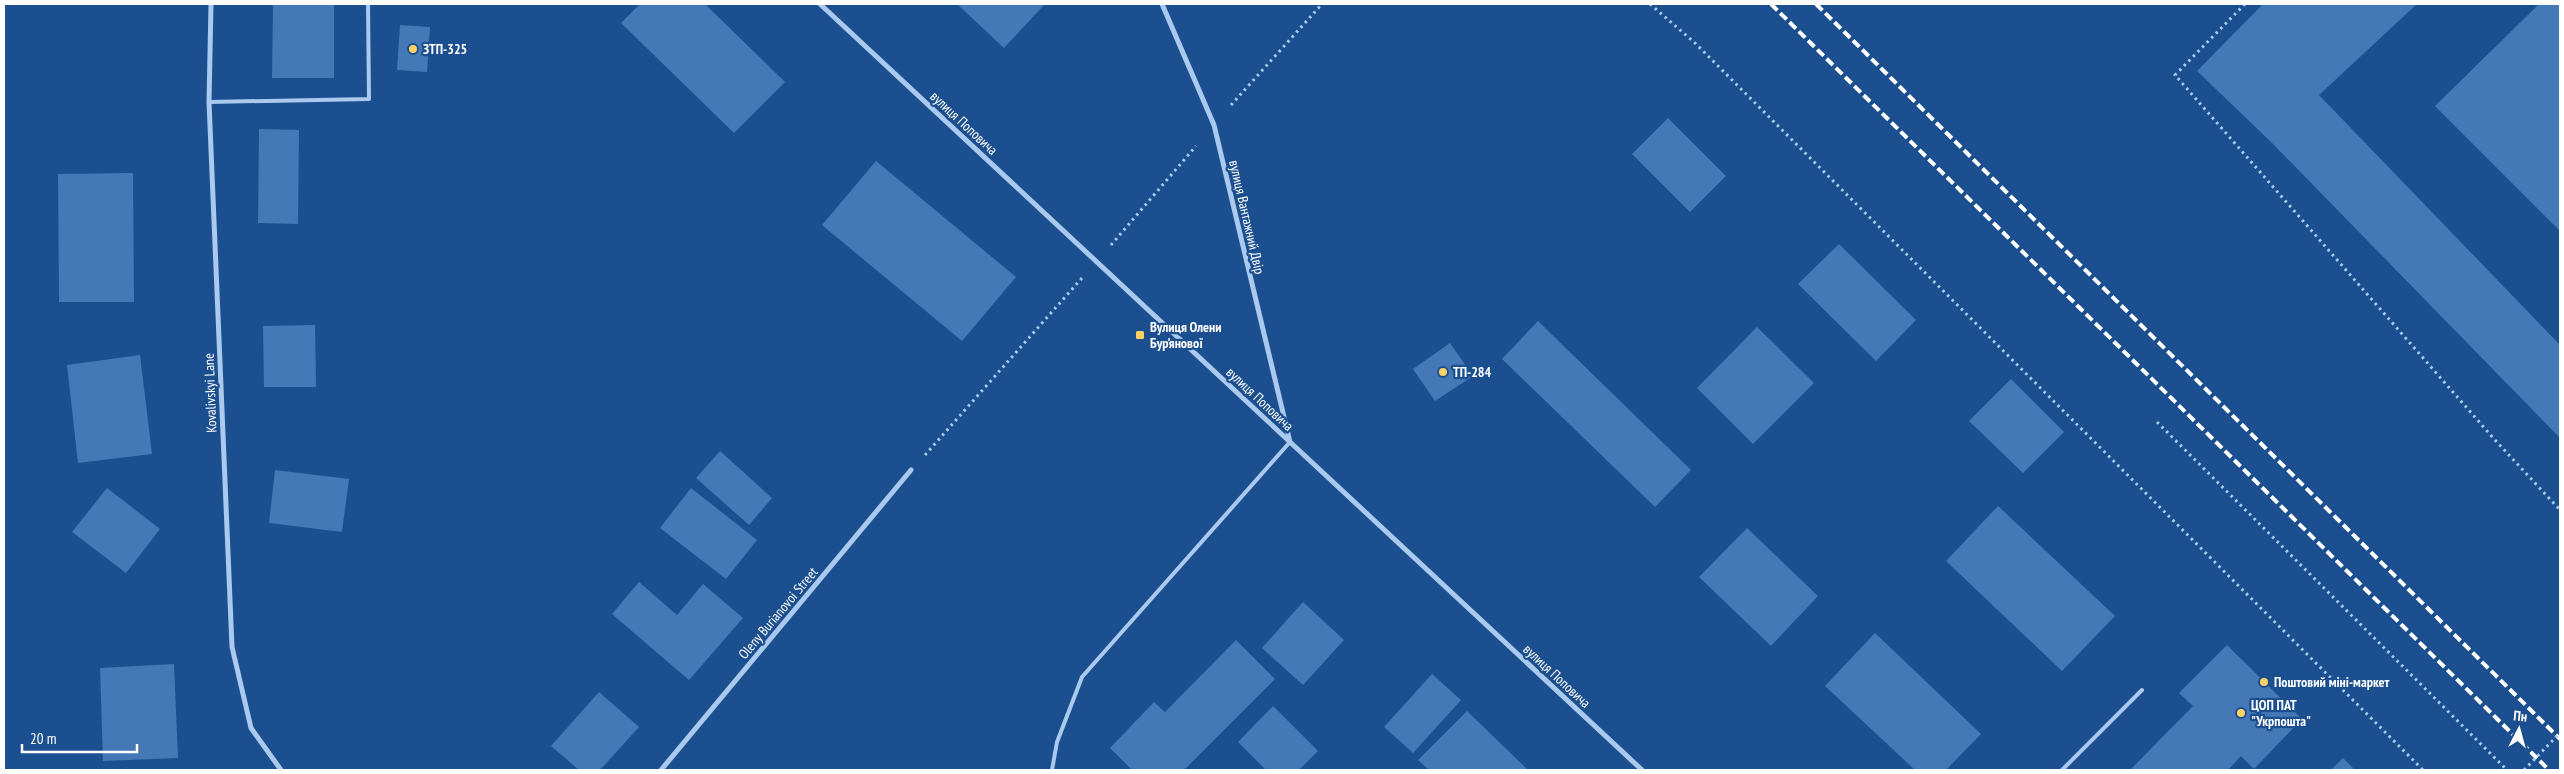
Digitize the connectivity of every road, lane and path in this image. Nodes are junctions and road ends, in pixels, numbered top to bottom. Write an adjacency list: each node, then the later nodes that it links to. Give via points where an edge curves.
1 (211, 4): 9 (street, Kovalivskyi Lane)
2 (368, 4): 9 (lane, via 369,99)
3 (820, 4): 10 (street, вулиця Поповича)
4 (1162, 4): 12 (street, вулиця Вантажний Двір, via 1214,125)
5 (1322, 4): 8 (path)
6 (1650, 4): 22 (path, via 1695,43)
7 (2245, 4): 14 (path, via 2175,75)
8 (1313, 12)
9 (209, 102): 17 (street, Kovalivskyi Lane, via 232,647 251,728)
10 (1096, 262): 12 (street, вулиця Поповича); 13 (path)
11 (2157, 422): 23 (path)
12 (1290, 442): 19 (lane, via 1082,677 1057,742); 20 (street, вулиця Поповича)
13 (911, 470): 18 (street, Oleny Burianovoi Street)
14 (2560, 510)
15 (2142, 690): 21 (lane)
16 (2560, 733): 24 (path, bridge)
17 (281, 770)
18 (661, 770)
19 (1052, 770)
20 (1642, 770)
21 (2062, 770)
22 (2423, 770)
23 (2507, 770)
24 (2524, 770)

